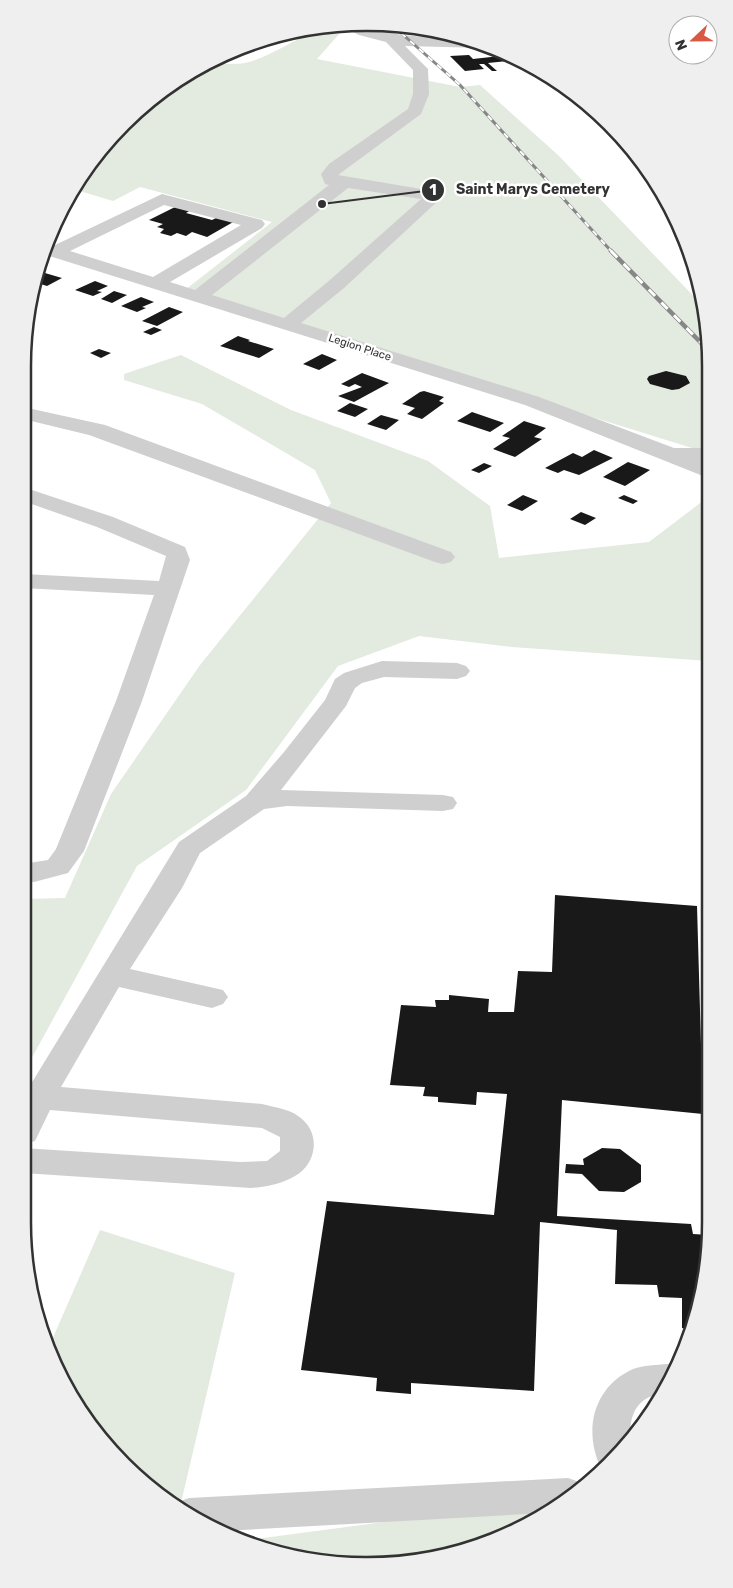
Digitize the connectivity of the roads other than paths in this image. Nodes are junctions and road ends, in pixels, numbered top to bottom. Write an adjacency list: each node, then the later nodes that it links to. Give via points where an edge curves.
1 (365, 31): 2 (street)
2 (392, 41): 3 (street); 4 (street, via 421,69 421,94 415,111 330,174 331,180)
3 (455, 44)
4 (347, 182): 12 (street, via 338,185); 13 (street, via 427,195 431,199)
5 (76, 241): 6 (street); 7 (street); 10 (street, via 162,199 256,224)
6 (104, 249)
7 (52, 250)
8 (52, 252): 11 (street, Legion Place)
9 (159, 264): 10 (street)
10 (178, 269): 11 (street)
11 (156, 282): 12 (street, Legion Place)
12 (199, 296): 13 (street, Legion Place)
13 (288, 324): 15 (street, Legion Place, via 532,401)
14 (31, 414): 19 (street, via 97,430)
15 (671, 454): 16 (street, Legion Place); 17 (street, Legion Place)
16 (702, 454)
17 (702, 467)
18 (31, 497): 21 (street, via 105,522 176,552 178,560)
19 (443, 558)
20 (31, 581): 21 (street)
21 (167, 589): 25 (street, via 129,701 70,850 58,867)
22 (457, 670): 23 (street, via 382,669 353,678 344,684 337,701)
23 (256, 802): 24 (street, via 287,798); 26 (street, via 189,848)
24 (443, 804)
25 (31, 873)
26 (111, 975): 27 (street); 28 (street)
27 (212, 997)
28 (39, 1097): 29 (street); 30 (street, via 262,1116 285,1123 296,1135 300,1148 295,1159 282,1168 254,1175)
29 (31, 1113)
30 (31, 1162)
31 (662, 1380): 32 (street, via 645,1381 620,1398 610,1425)
32 (614, 1449)
33 (559, 1495): 34 (street)
34 (203, 1514)

